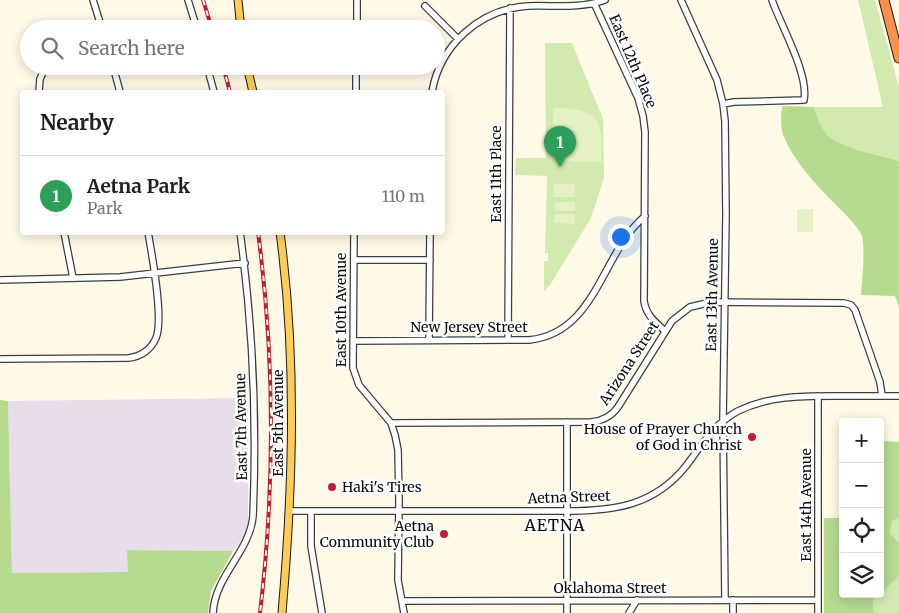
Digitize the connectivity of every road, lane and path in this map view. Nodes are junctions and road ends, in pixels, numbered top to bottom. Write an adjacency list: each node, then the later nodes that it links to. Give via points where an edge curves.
1 (93, 0): 12 (street)
2 (188, 0): 13 (street)
3 (238, 0): 14 (main road)
4 (357, 0): 15 (street)
5 (604, 0): 9 (street)
6 (681, 0): 33 (street, East 13th Avenue, via 714,72)
7 (772, 0): 33 (street, via 797,62 804,100)
8 (884, 0): 19 (highway)
9 (594, 3): 11 (street); 34 (street, East 12th Place, via 642,107)
10 (425, 6): 16 (street)
11 (510, 8): 18 (street, via 484,19); 50 (street, East 11th Place)
12 (99, 20)
13 (194, 20)
14 (240, 20)
15 (356, 20)
16 (439, 20)
17 (445, 26): 18 (street)
18 (458, 39): 20 (street)
19 (899, 58)
20 (445, 59)
21 (42, 75): 27 (street)
22 (115, 75): 28 (street)
23 (209, 75): 29 (street)
24 (249, 75): 30 (main road)
25 (356, 75): 31 (street)
26 (437, 75): 32 (street)
27 (39, 90)
28 (119, 90)
29 (213, 90)
30 (252, 90)
31 (356, 90)
32 (433, 90)
33 (723, 104): 47 (street, East 13th Avenue, via 726,129)
34 (645, 216): 48 (street, East 12th Place, via 645,308); 50 (street, New Jersey Street, via 624,242 582,310 569,324 545,337)
35 (65, 235): 45 (street)
36 (148, 235): 44 (street)
37 (240, 235): 43 (street, East 7th Avenue)
38 (280, 235): 62 (main road, East 5th Avenue, via 291,342)
39 (354, 235): 41 (street, East 10th Avenue)
40 (430, 235): 42 (street)
41 (354, 260): 42 (street); 51 (street, East 10th Avenue)
42 (430, 260): 49 (street)
43 (244, 263): 44 (street); 69 (street, East 7th Avenue, via 254,402 253,522 247,540 219,586)
44 (154, 273): 45 (street); 52 (street, via 157,334 145,352 128,358)
45 (73, 278): 46 (street)
46 (0, 280)
47 (724, 302): 48 (street, Arizona Street, via 690,307); 54 (street, Arizona Street, via 844,302 851,305 880,382); 56 (street, East 13th Avenue)
48 (665, 331): 57 (street, Arizona Street, via 615,412 599,421)
49 (429, 340): 50 (street, New Jersey Street); 51 (street, New Jersey Street)
50 (508, 340)
51 (353, 341): 58 (street, East 10th Avenue, via 356,380)
52 (0, 359)
53 (818, 396): 54 (street, Aetna Street); 56 (street, Aetna Street, via 765,401); 67 (street, East 14th Avenue)
54 (882, 396): 55 (street, Aetna Street)
55 (899, 396)
56 (723, 421): 61 (street, Aetna Street, via 676,477 656,493 612,509); 65 (street, East 13th Avenue)
57 (567, 422): 58 (street, Arizona Street); 61 (street)
58 (391, 423): 59 (street, East 10th Avenue, via 397,443)
59 (398, 510): 60 (street, Aetna Street); 61 (street, Aetna Street); 68 (street, East 10th Avenue, via 398,580)
60 (311, 511): 62 (street, Aetna Street); 71 (street, via 311,546)
61 (566, 511): 63 (street)
62 (290, 512): 70 (main road, East 5th Avenue)
63 (567, 600): 64 (street, Oklahoma Street); 68 (street, Oklahoma Street); 73 (street)
64 (637, 600): 65 (street, Oklahoma Street); 74 (street)
65 (725, 600): 66 (street, Oklahoma Street)
66 (733, 600): 67 (street, Oklahoma Street); 75 (street)
67 (818, 600): 76 (street, East 14th Avenue)
68 (402, 601): 72 (street, East 10th Avenue)
69 (213, 613)
70 (282, 613)
71 (322, 613)
72 (404, 613)
73 (567, 613)
74 (629, 613)
75 (733, 613)
76 (818, 613)

